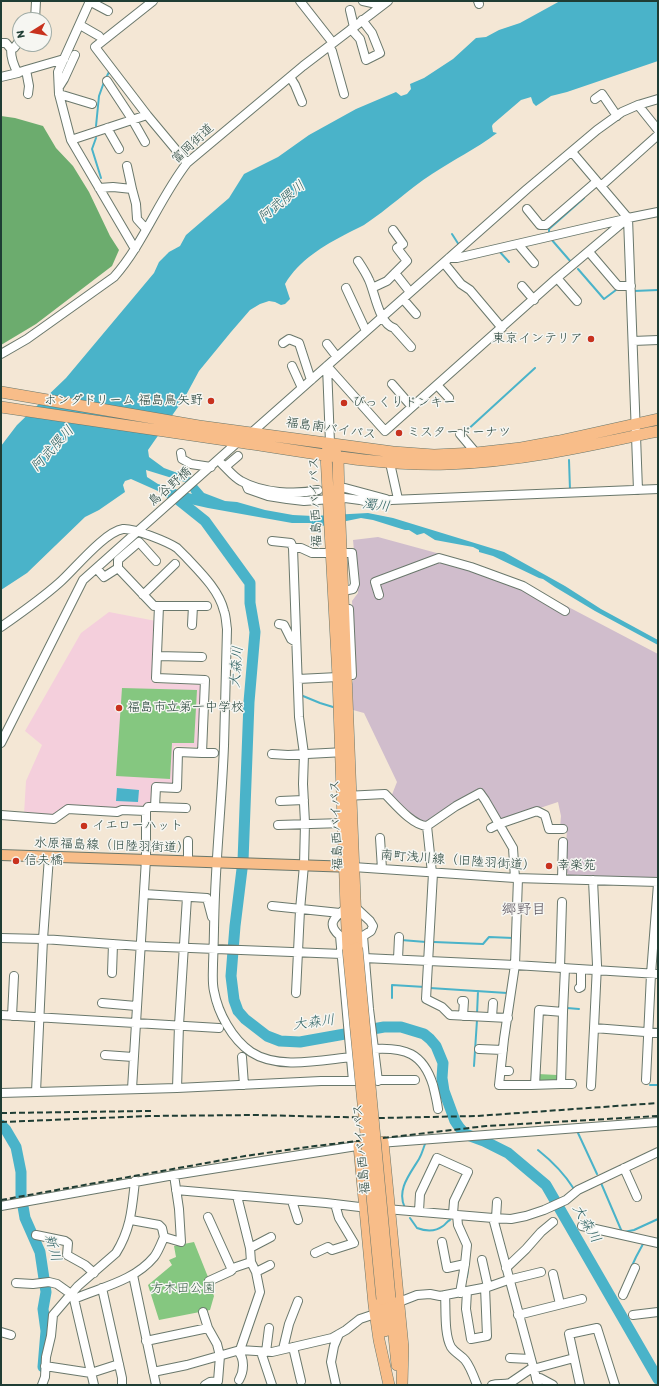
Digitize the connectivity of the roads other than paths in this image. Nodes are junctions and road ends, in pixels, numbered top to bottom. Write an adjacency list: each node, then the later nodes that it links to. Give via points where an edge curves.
1 (36, 1): 8 (street)
2 (92, 1): 9 (street); 11 (street)
3 (153, 1): 31 (street, via 95,46)
4 (300, 1): 15 (street)
5 (363, 1): 6 (street)
6 (384, 3): 10 (street, 富岡街道)
7 (350, 10): 12 (street)
8 (35, 12)
9 (108, 12)
10 (362, 20): 12 (street, 富岡街道); 12 (street, via 372,33 380,53 366,60 360,39)
11 (80, 25): 13 (street); 18 (street)
12 (352, 28): 15 (street, 富岡街道)
13 (99, 36)
14 (1, 43): 16 (street, via 6,43)
15 (331, 45): 21 (street, 富岡街道); 25 (street)
16 (11, 49): 19 (street, via 12,63)
17 (75, 55): 23 (street)
18 (64, 58): 19 (street); 23 (street, via 58,72)
19 (22, 72): 20 (street); 24 (street, via 29,86)
20 (1, 77)
21 (290, 77): 28 (street); 41 (street, 富岡街道)
22 (107, 81): 33 (street)
23 (59, 91): 29 (street); 37 (street)
24 (28, 94)
25 (344, 94)
26 (595, 99): 32 (street, via 602,94)
27 (658, 99): 30 (street, 鳥谷野橋)
28 (302, 102)
29 (92, 104)
30 (638, 104): 32 (street, 鳥谷野橋); 35 (street)
31 (147, 115): 33 (street); 41 (street)
32 (617, 116): 40 (street, 鳥谷野橋)
33 (132, 119): 34 (street); 38 (street)
34 (107, 128): 37 (street); 39 (street)
35 (658, 130)
36 (658, 135): 43 (street)
37 (71, 140): 44 (street)
38 (145, 142)
39 (119, 149)
40 (572, 152): 43 (street); 54 (street, 鳥谷野橋)
41 (187, 163): 49 (street, 富岡街道, via 177,175)
42 (127, 166): 45 (street)
43 (598, 184): 46 (street, via 546,226 540,225); 48 (street)
44 (99, 188): 45 (street); 52 (street)
45 (132, 189): 49 (street, via 137,219)
46 (527, 209)
47 (658, 212): 48 (street)
48 (628, 218): 51 (street); 53 (street); 60 (street)
49 (146, 229): 52 (street, 富岡街道)
50 (393, 230): 57 (street, via 403,244 397,248 407,261)
51 (518, 244): 54 (street); 56 (street)
52 (135, 249): 76 (street, 富岡街道, via 114,277)
53 (589, 252): 58 (street); 60 (street, via 618,286)
54 (446, 260): 63 (street, 鳥谷野橋); 69 (street, via 461,284 470,290)
55 (358, 261): 62 (street)
56 (534, 263)
57 (395, 273): 62 (street, via 387,281); 63 (street)
58 (557, 278): 65 (street); 66 (street)
59 (522, 286): 65 (street)
60 (631, 286): 72 (street)
61 (346, 288): 70 (street)
62 (372, 288): 68 (street)
63 (410, 292): 64 (street, 鳥谷野橋)
64 (403, 299): 67 (street); 68 (street, 鳥谷野橋)
65 (534, 300): 69 (street)
66 (577, 301)
67 (416, 314)
68 (382, 317): 70 (street, 鳥谷野橋); 75 (street)
69 (502, 328): 82 (street)
70 (366, 331): 77 (street, 鳥谷野橋)
71 (658, 340): 72 (street)
72 (633, 341): 89 (street)
73 (283, 343): 80 (street, via 289,339 299,343)
74 (327, 344): 77 (street)
75 (410, 347)
76 (1, 354)
77 (337, 357): 79 (street, 鳥谷野橋)
78 (292, 366): 83 (street)
79 (328, 366): 80 (street, 鳥谷野橋); 87 (street, via 385,431); 95 (street)
80 (311, 380): 83 (street, 鳥谷野橋)
81 (392, 384): 87 (street)
82 (437, 385): 85 (street); 87 (street)
83 (302, 388): 91 (street, 鳥谷野橋)
84 (1, 392): 91 (highway, 福島南バイパス, via 199,426)
85 (449, 398)
86 (1, 407): 94 (highway, 福島南バイパス)
87 (412, 407)
88 (658, 419): 89 (highway, 福島南バイパス)
89 (635, 424): 93 (street); 97 (highway, 福島南バイパス, via 546,444)
90 (658, 431): 93 (highway, 福島南バイパス)
91 (253, 432): 94 (street, 鳥谷野橋); 95 (highway, 福島南バイパス)
92 (460, 434): 97 (street)
93 (636, 436): 102 (highway, 福島南バイパス, via 498,461 447,464); 109 (street)
94 (238, 442): 98 (highway, 福島南バイパス); 101 (street, 鳥谷野橋)
95 (330, 443): 97 (highway, 福島南バイパス, via 422,454); 98 (highway, 福島西バイパス); 100 (highway, 福島西バイパス)
96 (181, 453): 104 (street, via 182,459)
97 (476, 453)
98 (326, 455): 100 (highway, 福島南バイパス); 110 (highway, 福島西バイパス)
99 (238, 456): 103 (street)
100 (338, 456): 102 (highway, 福島南バイパス); 110 (highway, 福島西バイパス)
101 (218, 461): 103 (street); 104 (street, 鳥谷野橋)
102 (390, 463): 111 (street)
103 (225, 467): 105 (street)
104 (208, 469): 112 (street, 鳥谷野橋)
105 (246, 484): 108 (street, via 295,492); 110 (street, via 248,489 268,496 304,501)
106 (344, 488): 111 (street)
107 (658, 489): 109 (street)
108 (318, 490)
109 (638, 490): 111 (street)
110 (334, 500): 111 (street, via 373,503); 133 (highway, 福島西バイパス)
111 (394, 500)
112 (136, 532): 120 (street, 鳥谷野橋); 129 (street, via 125,529 116,532 39,600); 162 (street, via 177,548 208,581 224,610 227,628)
113 (272, 541): 114 (street, via 290,543)
114 (293, 548): 115 (street, via 301,548 312,553); 130 (street)
115 (326, 553)
116 (346, 553): 133 (street, via 352,675)
117 (156, 561): 119 (street, via 139,542 118,560)
118 (175, 564): 121 (street)
119 (118, 568): 120 (street, via 104,577); 121 (street)
120 (97, 569): 135 (street, 鳥谷野橋, via 83,580)
121 (143, 594): 123 (street, via 154,606)
122 (379, 595): 126 (street, via 375,582 439,558 523,586)
123 (159, 606): 124 (street); 131 (street)
124 (193, 606): 125 (street); 128 (street)
125 (207, 606)
126 (565, 611)
127 (278, 624): 130 (street, via 284,625 291,639)
128 (192, 625)
129 (1, 627)
130 (296, 642): 134 (street)
131 (157, 656): 132 (street); 137 (street, via 156,678 205,680)
132 (202, 657)
133 (341, 677): 134 (street); 136 (highway, 福島西バイパス)
134 (298, 679): 140 (street, via 299,717)
135 (1, 743)
136 (344, 752): 140 (street); 141 (highway, 福島西バイパス)
137 (202, 753): 138 (street); 144 (street, via 178,752 177,788 156,787)
138 (214, 753)
139 (272, 754): 140 (street)
140 (304, 754): 142 (street)
141 (346, 796): 149 (highway, 福島西バイパス); 152 (street, via 385,794 410,818 421,826); 164 (highway, 福島西バイパス)
142 (304, 800): 143 (street); 148 (street)
143 (280, 801)
144 (155, 807): 145 (street); 146 (street, via 148,807)
145 (186, 808)
146 (146, 811): 147 (street, via 68,809 54,819); 160 (street)
147 (1, 815)
148 (305, 823): 149 (street); 151 (street); 163 (street)
149 (343, 823): 164 (highway, 福島西バイパス)
150 (499, 824): 152 (street, via 480,794); 153 (street); 154 (street, via 537,811 545,815 549,829); 167 (street, via 513,848)
151 (278, 825)
152 (426, 826): 166 (street)
153 (491, 828)
154 (563, 829)
155 (380, 838): 165 (street)
156 (188, 841): 161 (street)
157 (563, 842): 168 (street)
158 (1, 856): 159 (main road, 水原福島線（旧陸羽街道）)
159 (49, 857): 160 (main road, 水原福島線（旧陸羽街道）); 180 (street)
160 (146, 859): 161 (main road, 水原福島線（旧陸羽街道）); 171 (street)
161 (188, 861): 162 (main road, 水原福島線（旧陸羽街道）)
162 (219, 863): 163 (main road, 水原福島線（旧陸羽街道）); 177 (street)
163 (304, 866): 164 (main road, 水原福島線（旧陸羽街道）); 175 (street)
164 (349, 867): 165 (street, 南町浅川線（旧陸羽街道）); 176 (highway, 福島西バイパス)
165 (382, 869): 166 (street, 南町浅川線（旧陸羽街道）)
166 (433, 873): 167 (street, 南町浅川線（旧陸羽街道）); 189 (street)
167 (516, 878): 168 (street, 南町浅川線（旧陸羽街道）); 190 (street)
168 (562, 879): 169 (street, 南町浅川線（旧陸羽街道）)
169 (593, 880): 170 (street, 南町浅川線（旧陸羽街道）); 193 (street)
170 (658, 883): 195 (street)
171 (144, 894): 172 (street); 182 (street)
172 (187, 897): 177 (street, via 207,898 211,917); 183 (street)
173 (562, 902): 191 (street)
174 (272, 906): 175 (street)
175 (300, 910): 176 (street); 186 (street)
176 (347, 910): 185 (highway, 福島西バイパス); 187 (street, via 370,921 373,926 371,931 363,936)
177 (214, 918): 184 (street)
178 (399, 937): 188 (street)
179 (1, 938): 180 (street)
180 (43, 939): 181 (street); 208 (street)
181 (113, 944): 182 (street); 194 (street)
182 (140, 946): 183 (street); 202 (street)
183 (184, 947): 184 (street); 211 (street)
184 (215, 949): 186 (street); 219 (street, via 213,990 226,1023 239,1042 264,1058 292,1063)
185 (349, 950): 186 (street); 219 (street, via 347,1017); 288 (highway, 福島西バイパス, bridge)
186 (298, 952): 198 (street)
187 (364, 958): 188 (street); 216 (street)
188 (398, 959): 189 (street)
189 (427, 960): 190 (street); 206 (street, via 426,999 442,1007 450,1015)
190 (515, 965): 191 (street); 209 (street)
191 (563, 968): 192 (street); 203 (street)
192 (581, 970): 193 (street); 197 (street)
193 (597, 971): 195 (street); 213 (street)
194 (112, 973)
195 (654, 974): 214 (street)
196 (14, 976): 205 (street)
197 (579, 988)
198 (296, 993)
199 (462, 1001): 206 (street)
200 (102, 1003): 202 (street)
201 (493, 1003): 207 (street)
202 (136, 1006): 210 (street)
203 (562, 1012): 225 (street); 228 (street, via 540,1010)
204 (1, 1016): 205 (street)
205 (12, 1016): 208 (street)
206 (463, 1016): 207 (street)
207 (492, 1017): 209 (street)
208 (40, 1018): 210 (street); 232 (street)
209 (508, 1018): 218 (street)
210 (135, 1024): 211 (street); 221 (street)
211 (179, 1025): 212 (street); 230 (street)
212 (219, 1028)
213 (594, 1028): 214 (street); 229 (street)
214 (649, 1032): 215 (street); 224 (street)
215 (658, 1033)
216 (373, 1049): 223 (street, via 376,1081); 234 (street, via 389,1048 402,1051 422,1062 438,1101)
217 (479, 1049): 218 (street)
218 (503, 1050): 228 (street, via 505,1071 499,1085)
219 (351, 1054): 227 (street, via 355,1081)
220 (105, 1056): 221 (street)
221 (133, 1057): 231 (street)
222 (242, 1058): 227 (street)
223 (414, 1080)
224 (646, 1080)
225 (561, 1084): 226 (street); 228 (street)
226 (572, 1084)
227 (244, 1085): 230 (street)
228 (535, 1085)
229 (591, 1086)
230 (177, 1088): 231 (street)
231 (132, 1089): 232 (street)
232 (36, 1092): 233 (street)
233 (1, 1093)
234 (438, 1109)
235 (658, 1122): 236 (street)
236 (381, 1143): 250 (highway)
237 (361, 1146): 240 (street); 249 (highway)
238 (658, 1152): 239 (street)
239 (624, 1168): 244 (street); 254 (street, via 544,1210 526,1216)
240 (174, 1175): 241 (street); 242 (street)
241 (135, 1181): 248 (street); 255 (street)
242 (176, 1190): 243 (street); 261 (street, via 181,1242)
243 (236, 1196): 245 (street); 264 (street)
244 (638, 1197)
245 (292, 1201): 247 (street); 256 (street)
246 (497, 1202): 254 (street)
247 (335, 1204): 249 (street); 265 (street, via 339,1218 354,1243 332,1250 328,1247)
248 (1, 1206)
249 (367, 1208): 293 (highway)
250 (388, 1209): 251 (street); 288 (highway)
251 (418, 1212): 252 (street); 252 (street, via 420,1194 437,1158 468,1172 454,1201)
252 (455, 1215): 254 (street); 268 (street, via 467,1245)
253 (208, 1217): 272 (street)
254 (495, 1218): 270 (street)
255 (131, 1220): 261 (street, via 159,1225); 275 (street, via 116,1253)
256 (298, 1220)
257 (553, 1222): 270 (street)
258 (582, 1226): 263 (street)
259 (36, 1235): 275 (street, via 65,1241 68,1243 67,1256)
260 (271, 1237): 264 (street)
261 (164, 1238): 277 (street, via 155,1256)
262 (442, 1242): 268 (street, via 447,1268)
263 (658, 1243)
264 (250, 1248): 267 (street)
265 (315, 1253)
266 (482, 1260): 281 (street)
267 (251, 1262): 272 (street); 273 (street)
268 (465, 1264): 283 (street)
269 (270, 1265): 273 (street)
270 (506, 1268): 278 (street)
271 (635, 1268): 285 (street)
272 (232, 1270): 279 (street)
273 (256, 1272): 304 (street, via 260,1292)
274 (541, 1272): 278 (street)
275 (94, 1273): 286 (street, via 78,1286)
276 (553, 1274): 290 (street)
277 (132, 1275): 282 (street, via 121,1282); 301 (street)
278 (508, 1280): 281 (street); 294 (street)
279 (209, 1281)
280 (16, 1283): 286 (street, via 49,1282 57,1284)
281 (486, 1287): 283 (street); 283 (street, via 487,1336 471,1339)
282 (102, 1288): 286 (street); 310 (street)
283 (463, 1292): 284 (street)
284 (445, 1295): 288 (street, via 417,1295); 329 (street, via 450,1345 454,1352 466,1361)
285 (623, 1295)
286 (73, 1296): 311 (street, via 53,1315); 314 (street)
287 (582, 1299): 290 (street)
288 (390, 1300): 327 (highway, 福島西バイパス); 328 (highway, 福島西バイパス)
289 (298, 1301): 303 (street)
290 (560, 1304): 294 (street)
291 (203, 1312): 296 (street)
292 (658, 1312): 295 (street)
293 (375, 1314): 300 (street, via 360,1319); 327 (highway)
294 (518, 1315): 309 (street)
295 (633, 1315)
296 (208, 1328): 301 (street); 306 (street)
297 (269, 1328): 305 (street)
298 (1, 1332): 299 (street)
299 (11, 1334)
300 (339, 1334): 302 (street); 326 (street, via 331,1362)
301 (146, 1341): 313 (street)
302 (293, 1347): 303 (street); 317 (street)
303 (283, 1349): 305 (street)
304 (239, 1350): 305 (street); 306 (street); 316 (street, via 243,1371)
305 (264, 1352): 325 (street)
306 (220, 1356): 313 (street); 319 (street)
307 (510, 1358): 309 (street)
308 (574, 1358): 312 (street); 333 (street); 334 (street, via 569,1334 597,1328)
309 (530, 1359): 312 (street)
310 (119, 1364): 314 (street); 322 (street)
311 (45, 1366): 314 (street); 320 (street)
312 (532, 1368): 315 (street); 318 (street)
313 (153, 1372): 323 (street)
314 (91, 1373): 321 (street)
315 (519, 1376): 330 (street, via 506,1385); 331 (street)
316 (239, 1380)
317 (301, 1381)
318 (537, 1382): 332 (street, via 540,1378)
319 (218, 1383): 324 (street, via 210,1382)
320 (42, 1385)
321 (94, 1385)
322 (122, 1385)
323 (156, 1385)
324 (205, 1385)
325 (272, 1385)
326 (336, 1385)
327 (390, 1385)
328 (400, 1385)
329 (477, 1385)
330 (492, 1385)
331 (518, 1385)
332 (553, 1385)
333 (580, 1385)
334 (615, 1385)

